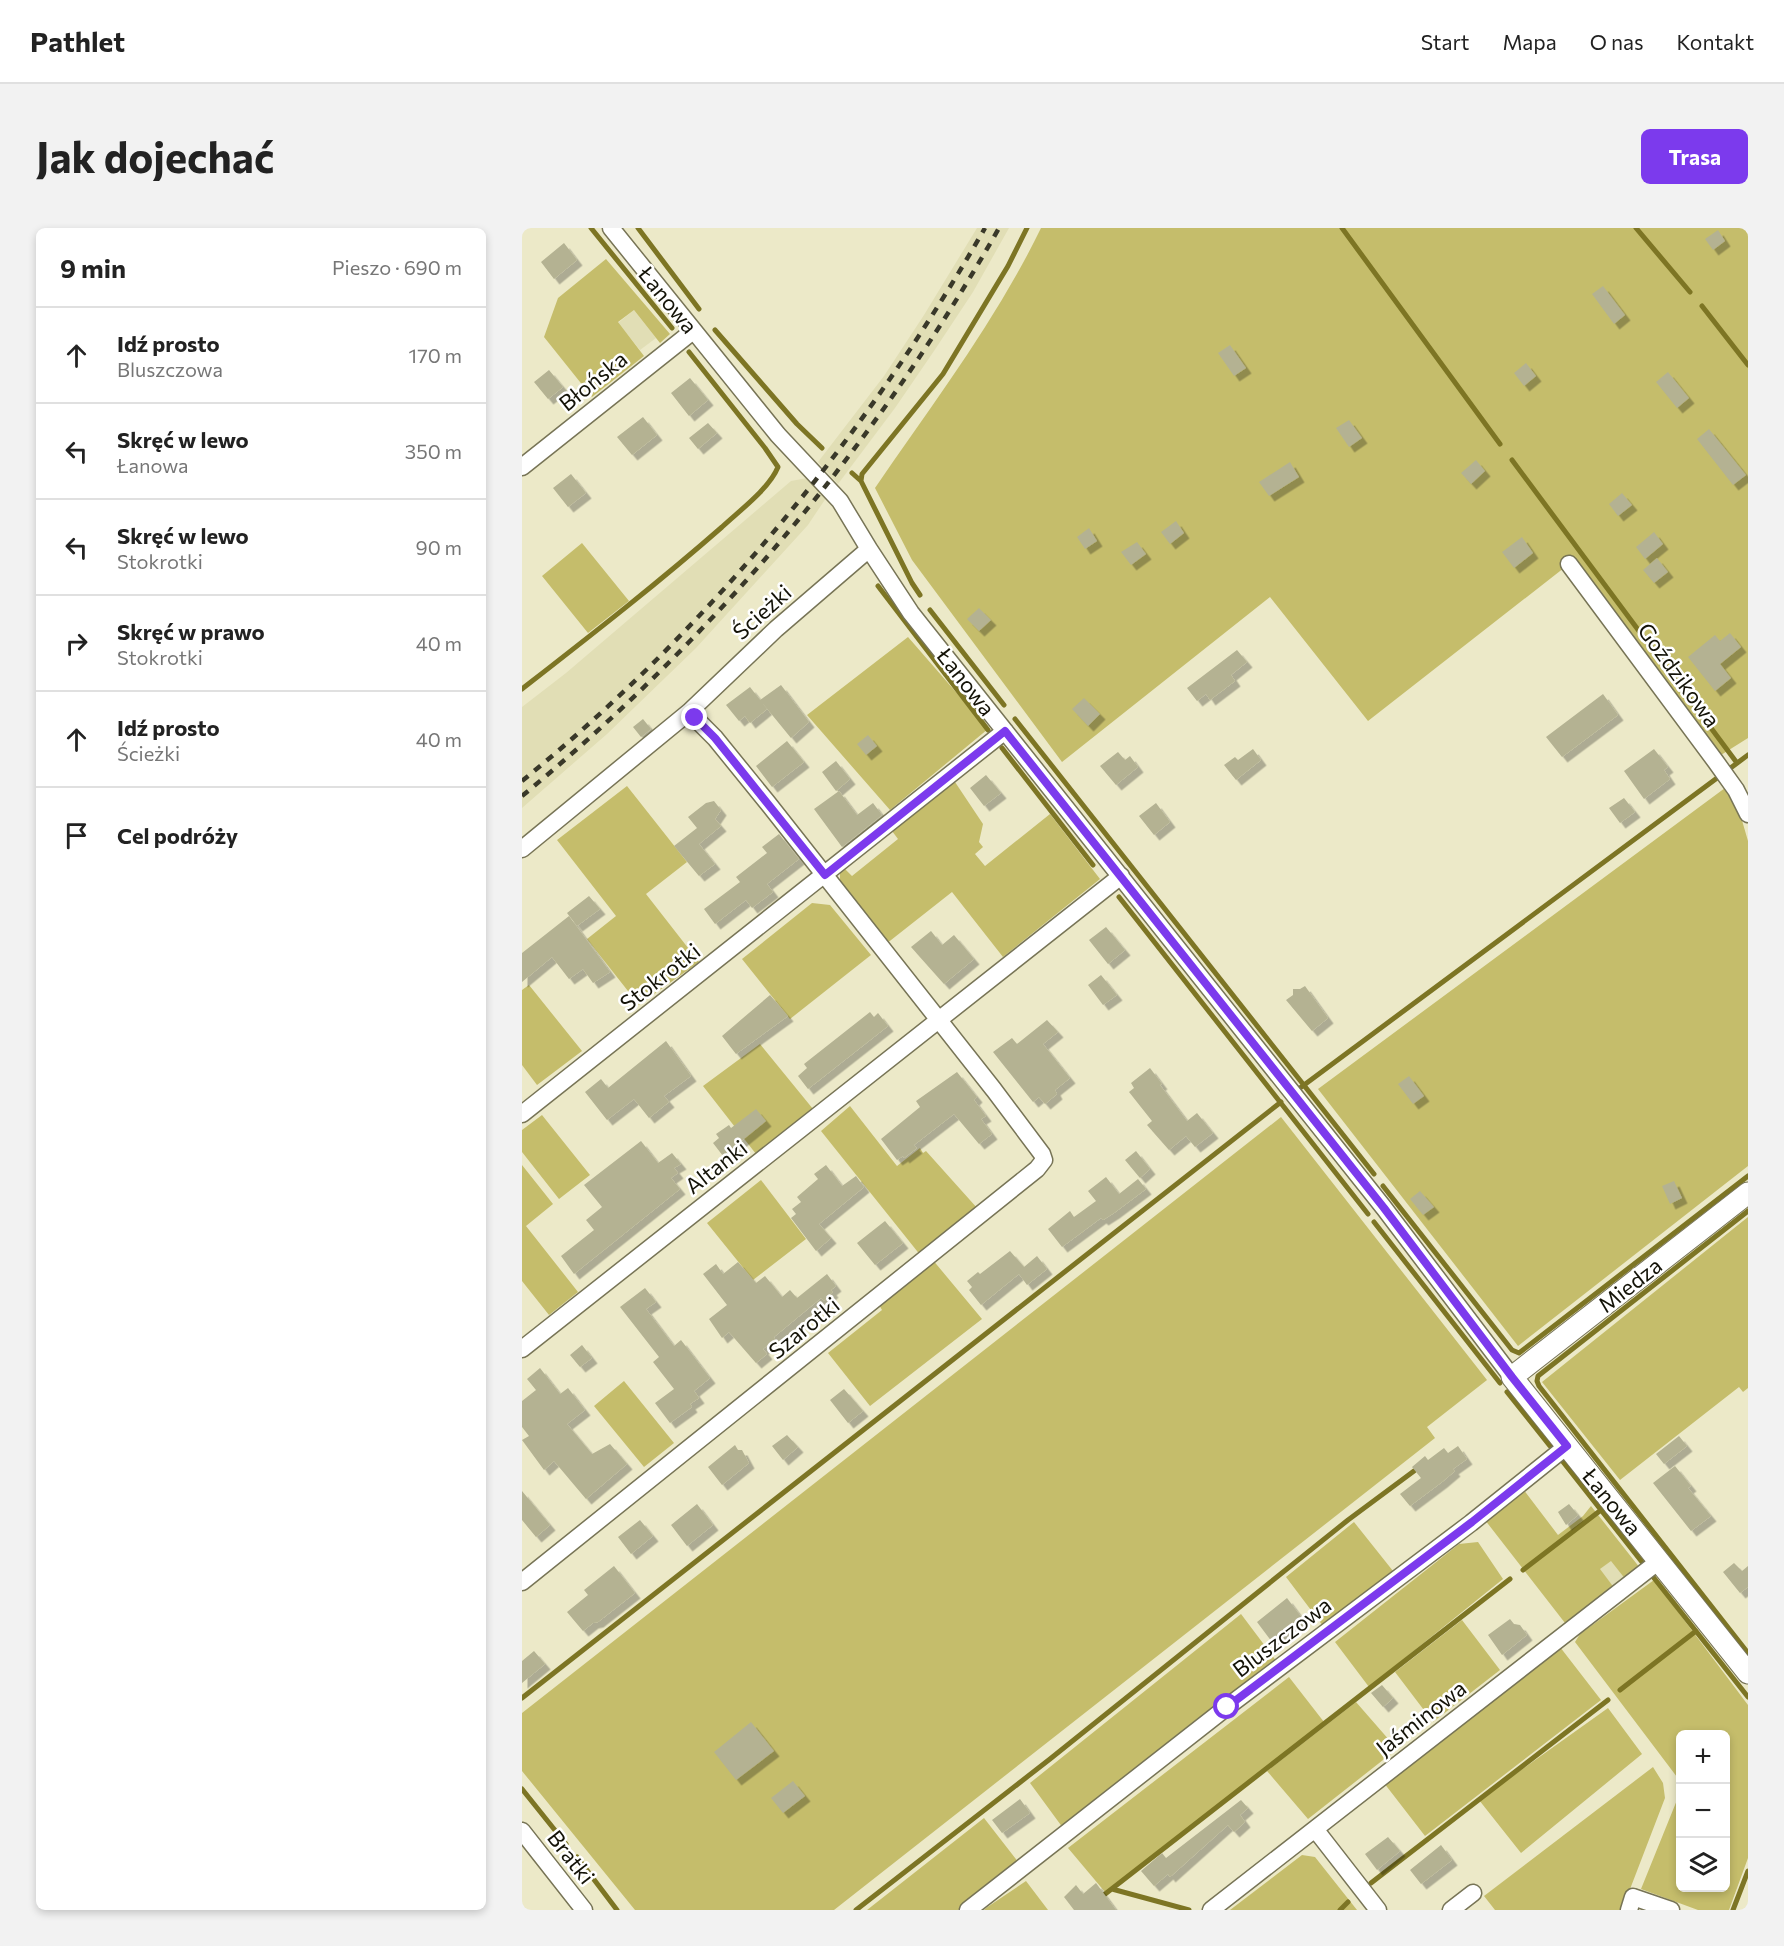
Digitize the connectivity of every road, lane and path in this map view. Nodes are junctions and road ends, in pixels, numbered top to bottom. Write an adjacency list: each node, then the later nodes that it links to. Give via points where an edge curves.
1 (610, 228): 2 (street, Łanowa)
2 (693, 331): 3 (street, Błońska); 4 (street, Łanowa, via 778,435 840,501)
3 (522, 467)
4 (869, 549): 6 (street, Ścieżki, via 776,629); 7 (street, Łanowa, via 911,612)
5 (1569, 564): 8 (street, Goździkowa, via 1716,762)
6 (689, 712): 9 (street, Ścieżki); 10 (street, via 715,738)
7 (1005, 731): 10 (street, Stokrotki); 11 (street, Łanowa)
8 (1748, 814)
9 (522, 849)
10 (825, 875): 12 (street); 13 (street, Stokrotki)
11 (1120, 876): 12 (street, Altanki); 16 (street, Łanowa, via 1379,1201)
12 (939, 1019): 15 (street, Altanki); 19 (street, Szarotki, via 1044,1160)
13 (522, 1114)
14 (1748, 1193): 16 (street, Miedza)
15 (522, 1349)
16 (1512, 1377): 17 (street, Łanowa)
17 (1567, 1446): 18 (street, Łanowa); 25 (street, Bluszczowa)
18 (1659, 1561): 20 (street, Łanowa); 21 (street, Jaśminowa)
19 (522, 1582)
20 (1748, 1673)
21 (1315, 1829): 26 (street, Jaśminowa); 27 (street)
22 (522, 1831): 24 (street, Bratki)
23 (1473, 1893): 28 (street)
24 (584, 1910)
25 (968, 1910)
26 (1210, 1910)
27 (1378, 1910)
28 (1451, 1910)
29 (1629, 1910): 30 (street, via 1633,1897)
30 (1671, 1910)

